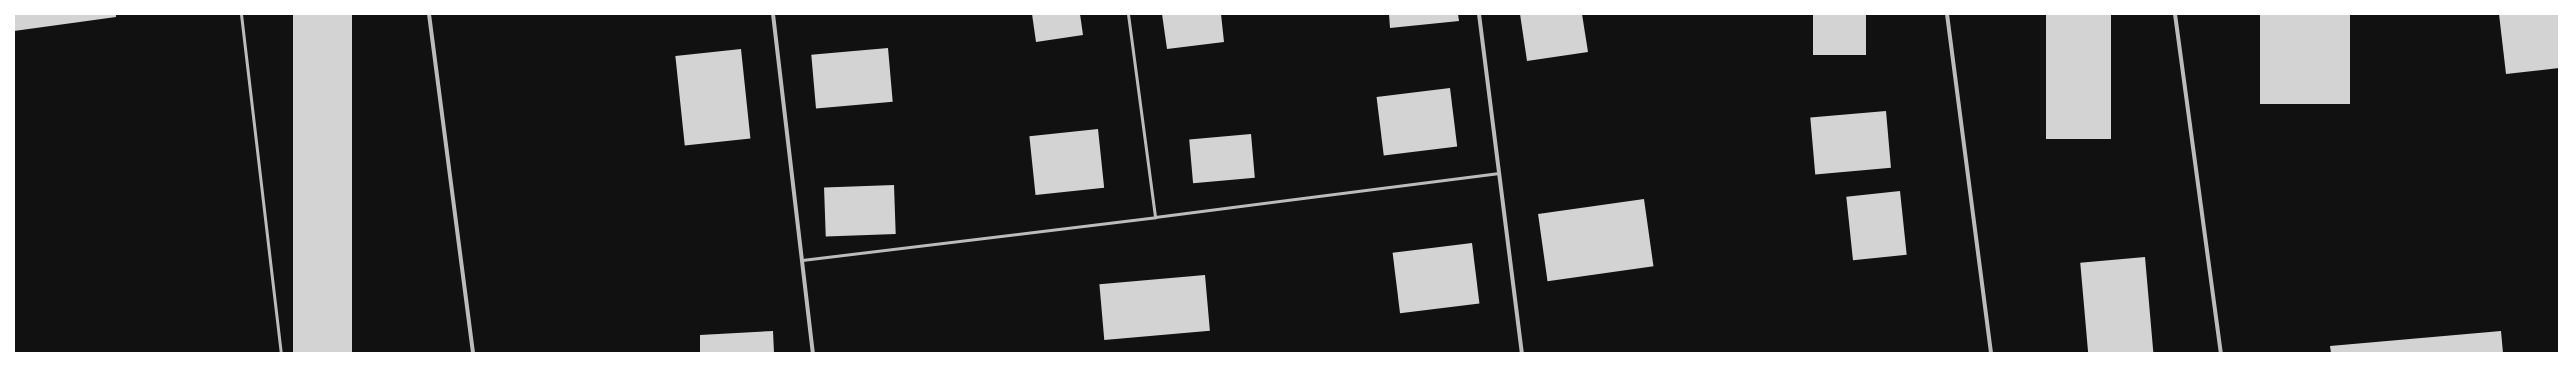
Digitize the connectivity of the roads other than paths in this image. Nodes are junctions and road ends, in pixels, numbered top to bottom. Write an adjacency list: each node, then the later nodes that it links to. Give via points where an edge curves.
1 (241, 14): 11 (lane)
2 (429, 14): 12 (street)
3 (773, 14): 10 (street)
4 (1128, 14): 9 (lane)
5 (1479, 14): 8 (street)
6 (1947, 14): 15 (street)
7 (2175, 14): 16 (street)
8 (1499, 173): 9 (lane); 14 (street)
9 (1155, 217): 10 (lane)
10 (802, 260): 13 (street)
11 (281, 353)
12 (473, 353)
13 (813, 353)
14 (1522, 353)
15 (1991, 353)
16 (2221, 353)

